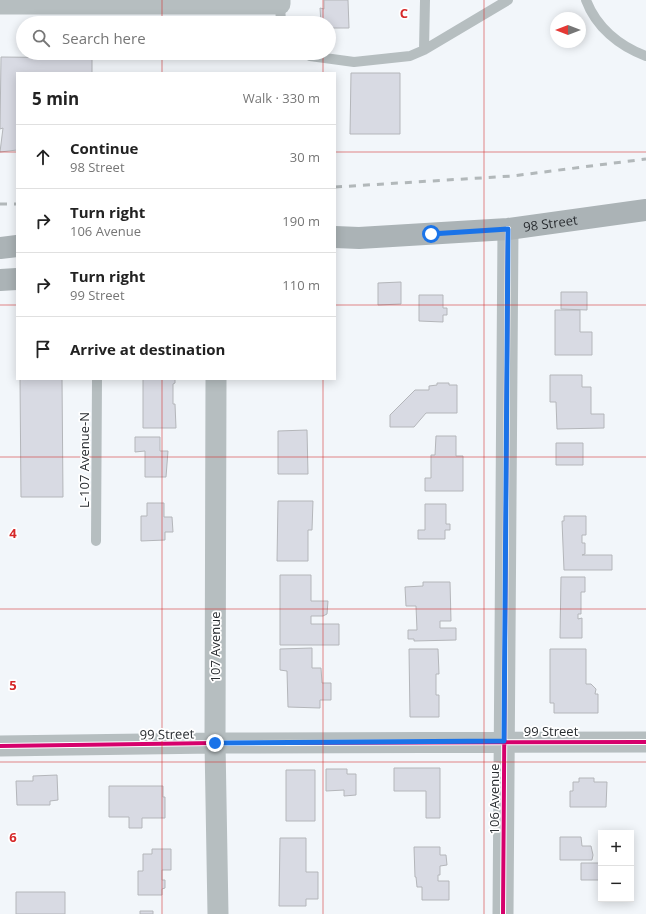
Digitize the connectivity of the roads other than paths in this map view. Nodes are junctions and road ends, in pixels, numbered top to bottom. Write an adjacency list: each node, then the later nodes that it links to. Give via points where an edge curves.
1 (426, 0): 6 (lane)
2 (508, 0): 6 (lane)
3 (586, 0): 7 (lane, via 598,22 612,37 630,50)
4 (0, 4): 5 (street)
5 (280, 9)
6 (424, 50): 8 (lane, via 410,56 354,62)
7 (646, 56)
8 (336, 60)
9 (646, 210): 10 (main road, 98 Street)
10 (508, 229): 12 (main road, 98 Street); 21 (street, 106 Avenue)
11 (336, 237): 12 (main road, 98 Street)
12 (358, 238): 13 (main road, 98 Street)
13 (336, 242)
14 (16, 246): 15 (main road)
15 (0, 248)
16 (16, 279): 17 (main road)
17 (0, 280)
18 (97, 380): 20 (lane, L-107 Avenue-N)
19 (216, 380): 23 (street, 107 Avenue)
20 (96, 541)
21 (504, 741): 22 (street, 99 Street); 23 (street, 99 Street); 26 (street, 106 Avenue)
22 (646, 742)
23 (215, 743): 24 (street, 99 Street); 25 (street, 107 Avenue)
24 (0, 746)
25 (218, 914)
26 (503, 914)

